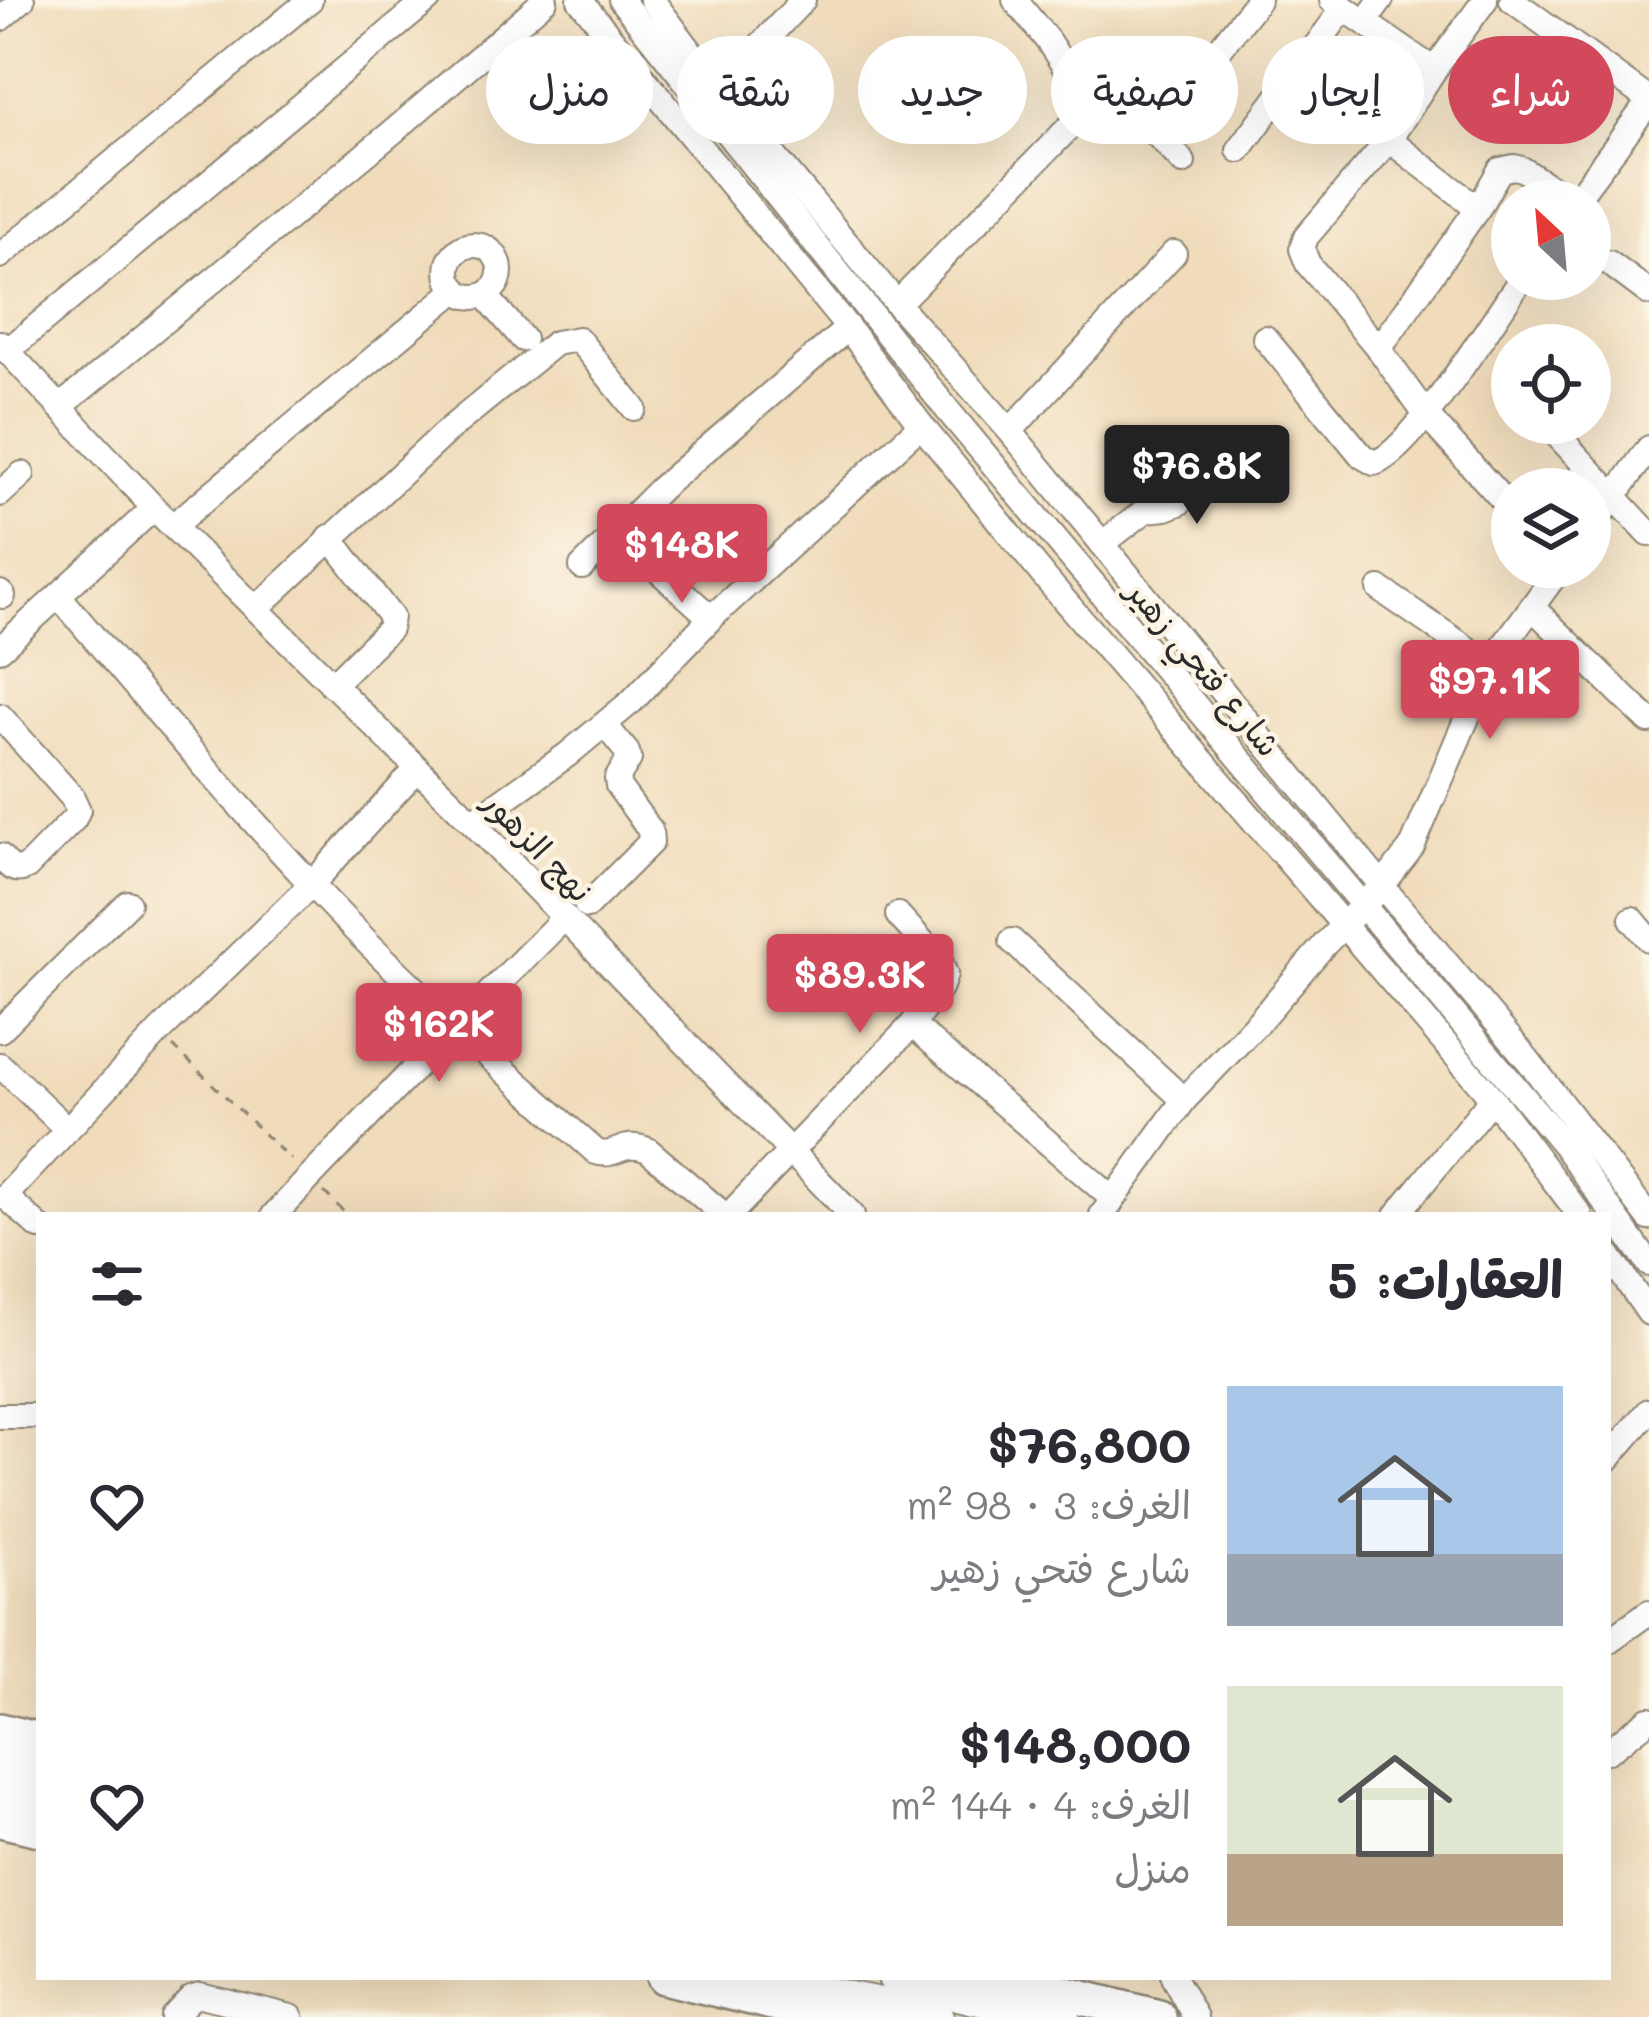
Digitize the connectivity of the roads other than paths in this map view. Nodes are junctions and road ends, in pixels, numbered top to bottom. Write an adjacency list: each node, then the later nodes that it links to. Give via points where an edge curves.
1 (22, 0): 15 (street)
2 (428, 0): 46 (street)
3 (545, 0): 48 (street)
4 (580, 0): 43 (street)
5 (621, 0): 88 (street, شارع فتحي زهير)
6 (803, 0): 17 (street)
7 (1015, 0): 19 (street)
8 (1258, 0): 18 (street)
9 (1381, 0): 14 (street)
10 (1485, 0): 20 (street)
11 (1512, 0): 22 (street)
12 (306, 1): 36 (street)
13 (668, 7): 16 (street, شارع فتحي زهير)
14 (1347, 10): 20 (street); 28 (street)
15 (0, 19)
16 (686, 36)
17 (769, 36)
18 (1230, 36)
19 (1051, 46)
20 (1434, 70): 21 (street)
21 (1424, 86)
22 (1649, 101): 32 (street)
23 (765, 144): 42 (street, شارع فتحي زهير)
24 (1053, 144): 42 (street)
25 (1166, 144): 29 (street)
26 (1386, 144): 47 (street, via 1301,249)
27 (1394, 144): 34 (street)
28 (1238, 150)
29 (1183, 163)
30 (1494, 180): 31 (street, via 1506,168)
31 (1540, 180)
32 (1589, 180)
33 (1491, 185): 34 (street)
34 (1478, 208): 47 (street)
35 (1174, 253): 52 (street)
36 (0, 256)
37 (1611, 264): 39 (street)
38 (456, 290): 40 (street); 40 (street, via 448,274 452,257 474,245 500,266); 62 (street)
39 (1649, 293)
40 (485, 295): 45 (street)
41 (1506, 300): 50 (street)
42 (897, 304): 52 (street, شارع فتحي زهير)
43 (848, 328): 51 (street); 63 (street)
44 (1265, 338): 50 (street, via 1374,464)
45 (523, 339)
46 (3, 347): 48 (street, نهج الزهور)
47 (1379, 349): 50 (street)
48 (60, 407): 61 (street, نهج الزهور)
49 (634, 408): 65 (street, via 578,339 555,343)
50 (1426, 415): 57 (street)
51 (920, 424): 73 (street); 88 (street, via 1047,580)
52 (1010, 431): 66 (street, شارع فتحي زهير)
53 (1566, 444): 59 (street)
54 (1244, 446): 66 (street, via 1179,503 1146,510)
55 (1649, 448): 59 (street)
56 (22, 474): 58 (street)
57 (1491, 486)
58 (0, 494)
59 (1615, 497): 60 (street); 64 (street)
60 (1611, 502)
61 (154, 508): 62 (street, نهج الزهور); 70 (street)
62 (174, 525): 72 (street, نهج الزهور)
63 (616, 532): 67 (street); 73 (street)
64 (1649, 534)
65 (330, 537): 72 (street); 76 (street, via 391,617 389,629)
66 (1102, 544): 84 (street, شارع فتحي زهير)
67 (582, 568)
68 (1546, 588): 71 (street)
69 (1380, 590): 75 (street)
70 (59, 596): 74 (street); 83 (street)
71 (1532, 607): 75 (street); 78 (street)
72 (257, 608): 76 (street, نهج الزهور)
73 (711, 618): 79 (street)
74 (0, 649)
75 (1492, 666): 84 (street, via 1412,848)
76 (332, 685): 80 (street, نهج الزهور)
77 (0, 716): 82 (street, via 78,810 27,867 12,868)
78 (1649, 721)
79 (605, 725): 81 (street); 86 (street, via 629,759 618,785 652,836)
80 (417, 769): 81 (street, نهج الزهور); 83 (street)
81 (472, 822): 86 (street, نهج الزهور)
82 (0, 856)
83 (311, 885): 91 (street); 96 (street)
84 (1382, 886): 88 (street); 106 (street, شارع فتحي زهير)
85 (128, 903): 92 (street)
86 (576, 912): 91 (street); 97 (street, نهج الزهور)
87 (898, 915): 90 (street, via 945,974)
88 (1353, 916): 94 (street); 95 (street); 109 (street, شارع فتحي زهير, via 1564,1145)
89 (1012, 941): 95 (street)
90 (912, 1025): 97 (street); 99 (street)
91 (457, 1028): 100 (street); 101 (street, via 596,1153 648,1150)
92 (0, 1030)
93 (3, 1075): 96 (street)
94 (1492, 1098): 104 (street); 105 (street)
95 (1184, 1100): 99 (street)
96 (67, 1130): 98 (street)
97 (789, 1152): 102 (street); 103 (street, نهج الزهور)
98 (3, 1195): 107 (street)
99 (1107, 1206)
100 (277, 1212)
101 (722, 1212)
102 (729, 1212)
103 (849, 1212)
104 (1399, 1212)
105 (1578, 1212)
106 (1649, 1218)
107 (36, 1224)
108 (1611, 1259): 110 (street)
109 (1649, 1264)
110 (1649, 1313)
111 (1649, 1411): 114 (street)
112 (0, 1416): 113 (street)
113 (36, 1416)
114 (1611, 1455)
115 (1649, 1612): 116 (street)
116 (1611, 1639)
117 (1649, 1719): 118 (street)
118 (1611, 1749)
119 (16, 1773): 120 (main road)
120 (36, 1822)
121 (676, 1980): 129 (main road)
122 (748, 1980): 130 (highway)
123 (790, 1980): 130 (highway)
124 (941, 1980): 126 (highway)
125 (1175, 1980): 132 (street)
126 (1031, 1986): 131 (main road)
127 (173, 2017): 128 (street, via 200,1995)
128 (291, 2017)
129 (831, 2017)
130 (939, 2017)
131 (1160, 2017)
132 (1195, 2017)

